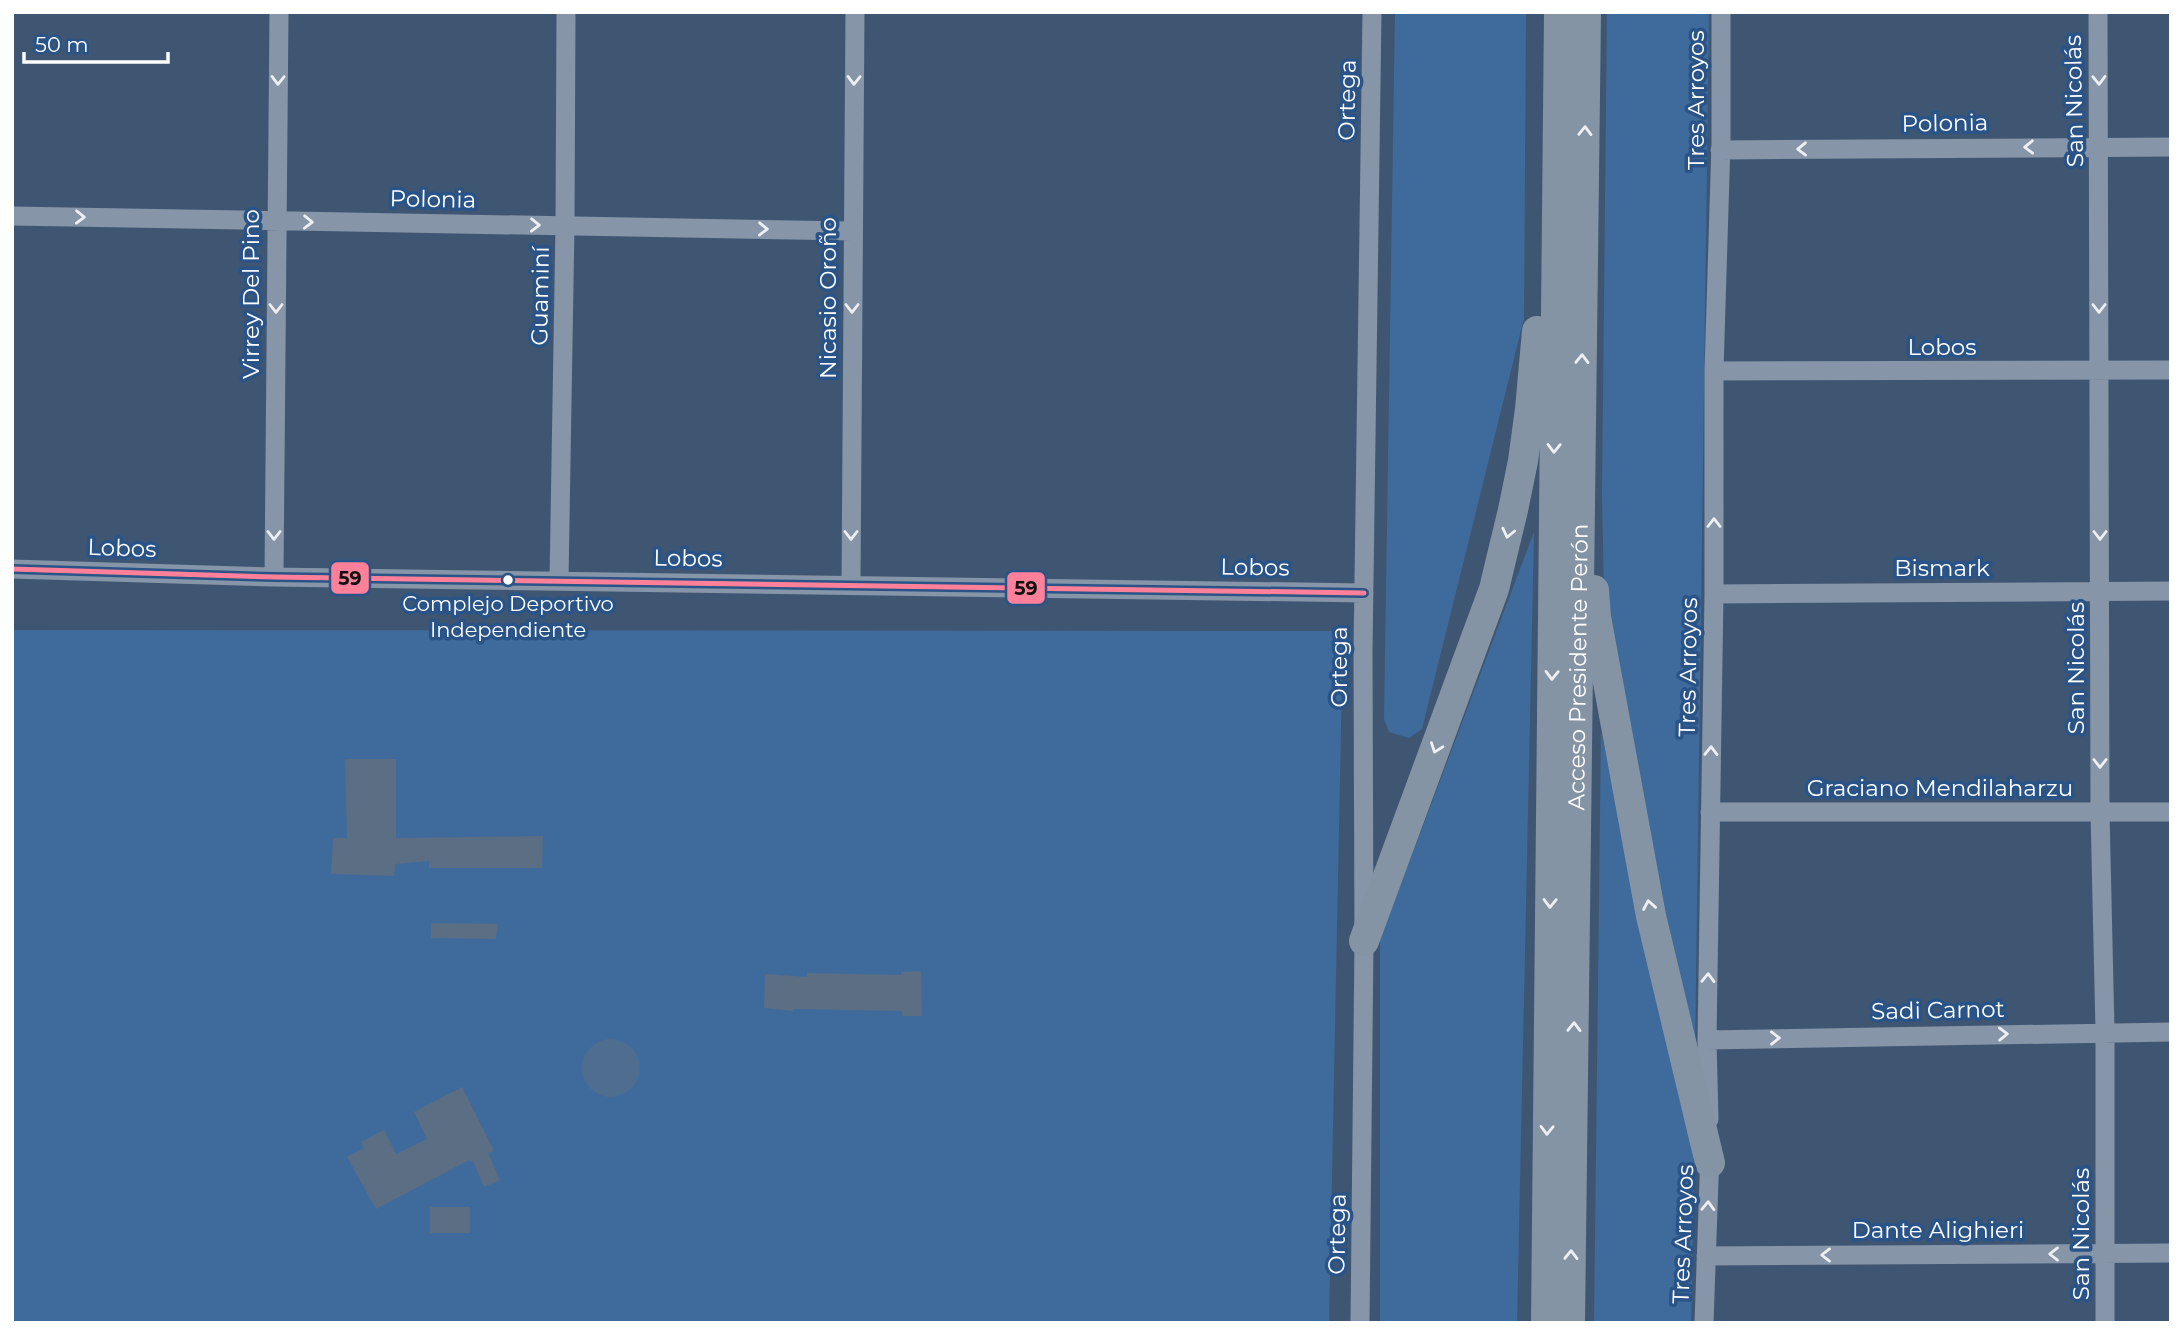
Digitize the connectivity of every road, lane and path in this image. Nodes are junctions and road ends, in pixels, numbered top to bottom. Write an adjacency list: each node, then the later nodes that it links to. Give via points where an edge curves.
1 (279, 12): 14 (street, Virrey Del Pino, one-way to 14)
2 (566, 12): 15 (street, Guaminí)
3 (855, 12): 16 (street, Nicasio Oroño, one-way to 16)
4 (1372, 12): 27 (street, Ortega)
5 (1559, 12): 11 (highway, Acceso Presidente Perón)
6 (1587, 12): 20 (highway, Acceso Presidente Perón, one-way to 6)
7 (1721, 12): 12 (street, Tres Arroyos)
8 (2098, 12): 9 (street, San Nicolás, one-way to 9)
9 (2099, 146): 10 (street, Polonia); 12 (street, Polonia, one-way to 12); 19 (street, San Nicolás, one-way to 19)
10 (2171, 147)
11 (1557, 150): 32 (highway, one-way to 32, via 1542,209 1531,409 1494,589); 41 (highway, Acceso Presidente Perón, one-way to 41)
12 (1720, 150): 18 (street, Tres Arroyos)
13 (12, 216): 14 (street, Polonia, one-way to 14)
14 (276, 222): 15 (street, Polonia, one-way to 15); 22 (street, Virrey Del Pino, one-way to 22)
15 (565, 225): 16 (street, Polonia, one-way to 16); 23 (street, Guaminí)
16 (852, 231): 24 (street, Nicasio Oroño, one-way to 24)
17 (2171, 370): 19 (street, Lobos)
18 (1714, 371): 19 (street, Lobos); 28 (street, Tres Arroyos, one-way to 18)
19 (2099, 371): 25 (street, San Nicolás, one-way to 25)
20 (1581, 391): 36 (highway, one-way to 20, via 1651,916 1596,617 1592,501); 42 (highway, Acceso Presidente Perón, one-way to 20)
21 (12, 569): 22 (street, Lobos)
22 (274, 577): 23 (street, Lobos)
23 (559, 581): 24 (street, Lobos)
24 (851, 584): 27 (street, Lobos)
25 (2100, 591): 26 (street, Bismark); 28 (street, Bismark); 30 (street, San Nicolás, one-way to 30)
26 (2171, 591)
27 (1364, 593): 32 (street, Ortega)
28 (1714, 594): 29 (street, Tres Arroyos, one-way to 28)
29 (1710, 812): 30 (street, Graciano Mendilaharzu); 35 (street, Tres Arroyos, one-way to 29)
30 (2100, 812): 31 (street, Graciano Mendilaharzu); 33 (street, San Nicolás)
31 (2171, 812)
32 (1364, 941): 40 (street, Ortega)
33 (2105, 1031): 34 (street, Sadi Carnot); 35 (street, Sadi Carnot, one-way to 33); 37 (street, San Nicolás)
34 (2171, 1032)
35 (1707, 1040): 36 (street, Tres Arroyos)
36 (1710, 1163): 39 (street, Tres Arroyos, one-way to 36)
37 (2106, 1253): 38 (street, Dante Alighieri); 39 (street, Dante Alighieri, one-way to 39); 44 (street, San Nicolás)
38 (2171, 1253)
39 (1706, 1256): 43 (street, Tres Arroyos)
40 (1360, 1323)
41 (1546, 1323)
42 (1570, 1323)
43 (1704, 1323)
44 (2105, 1323)

